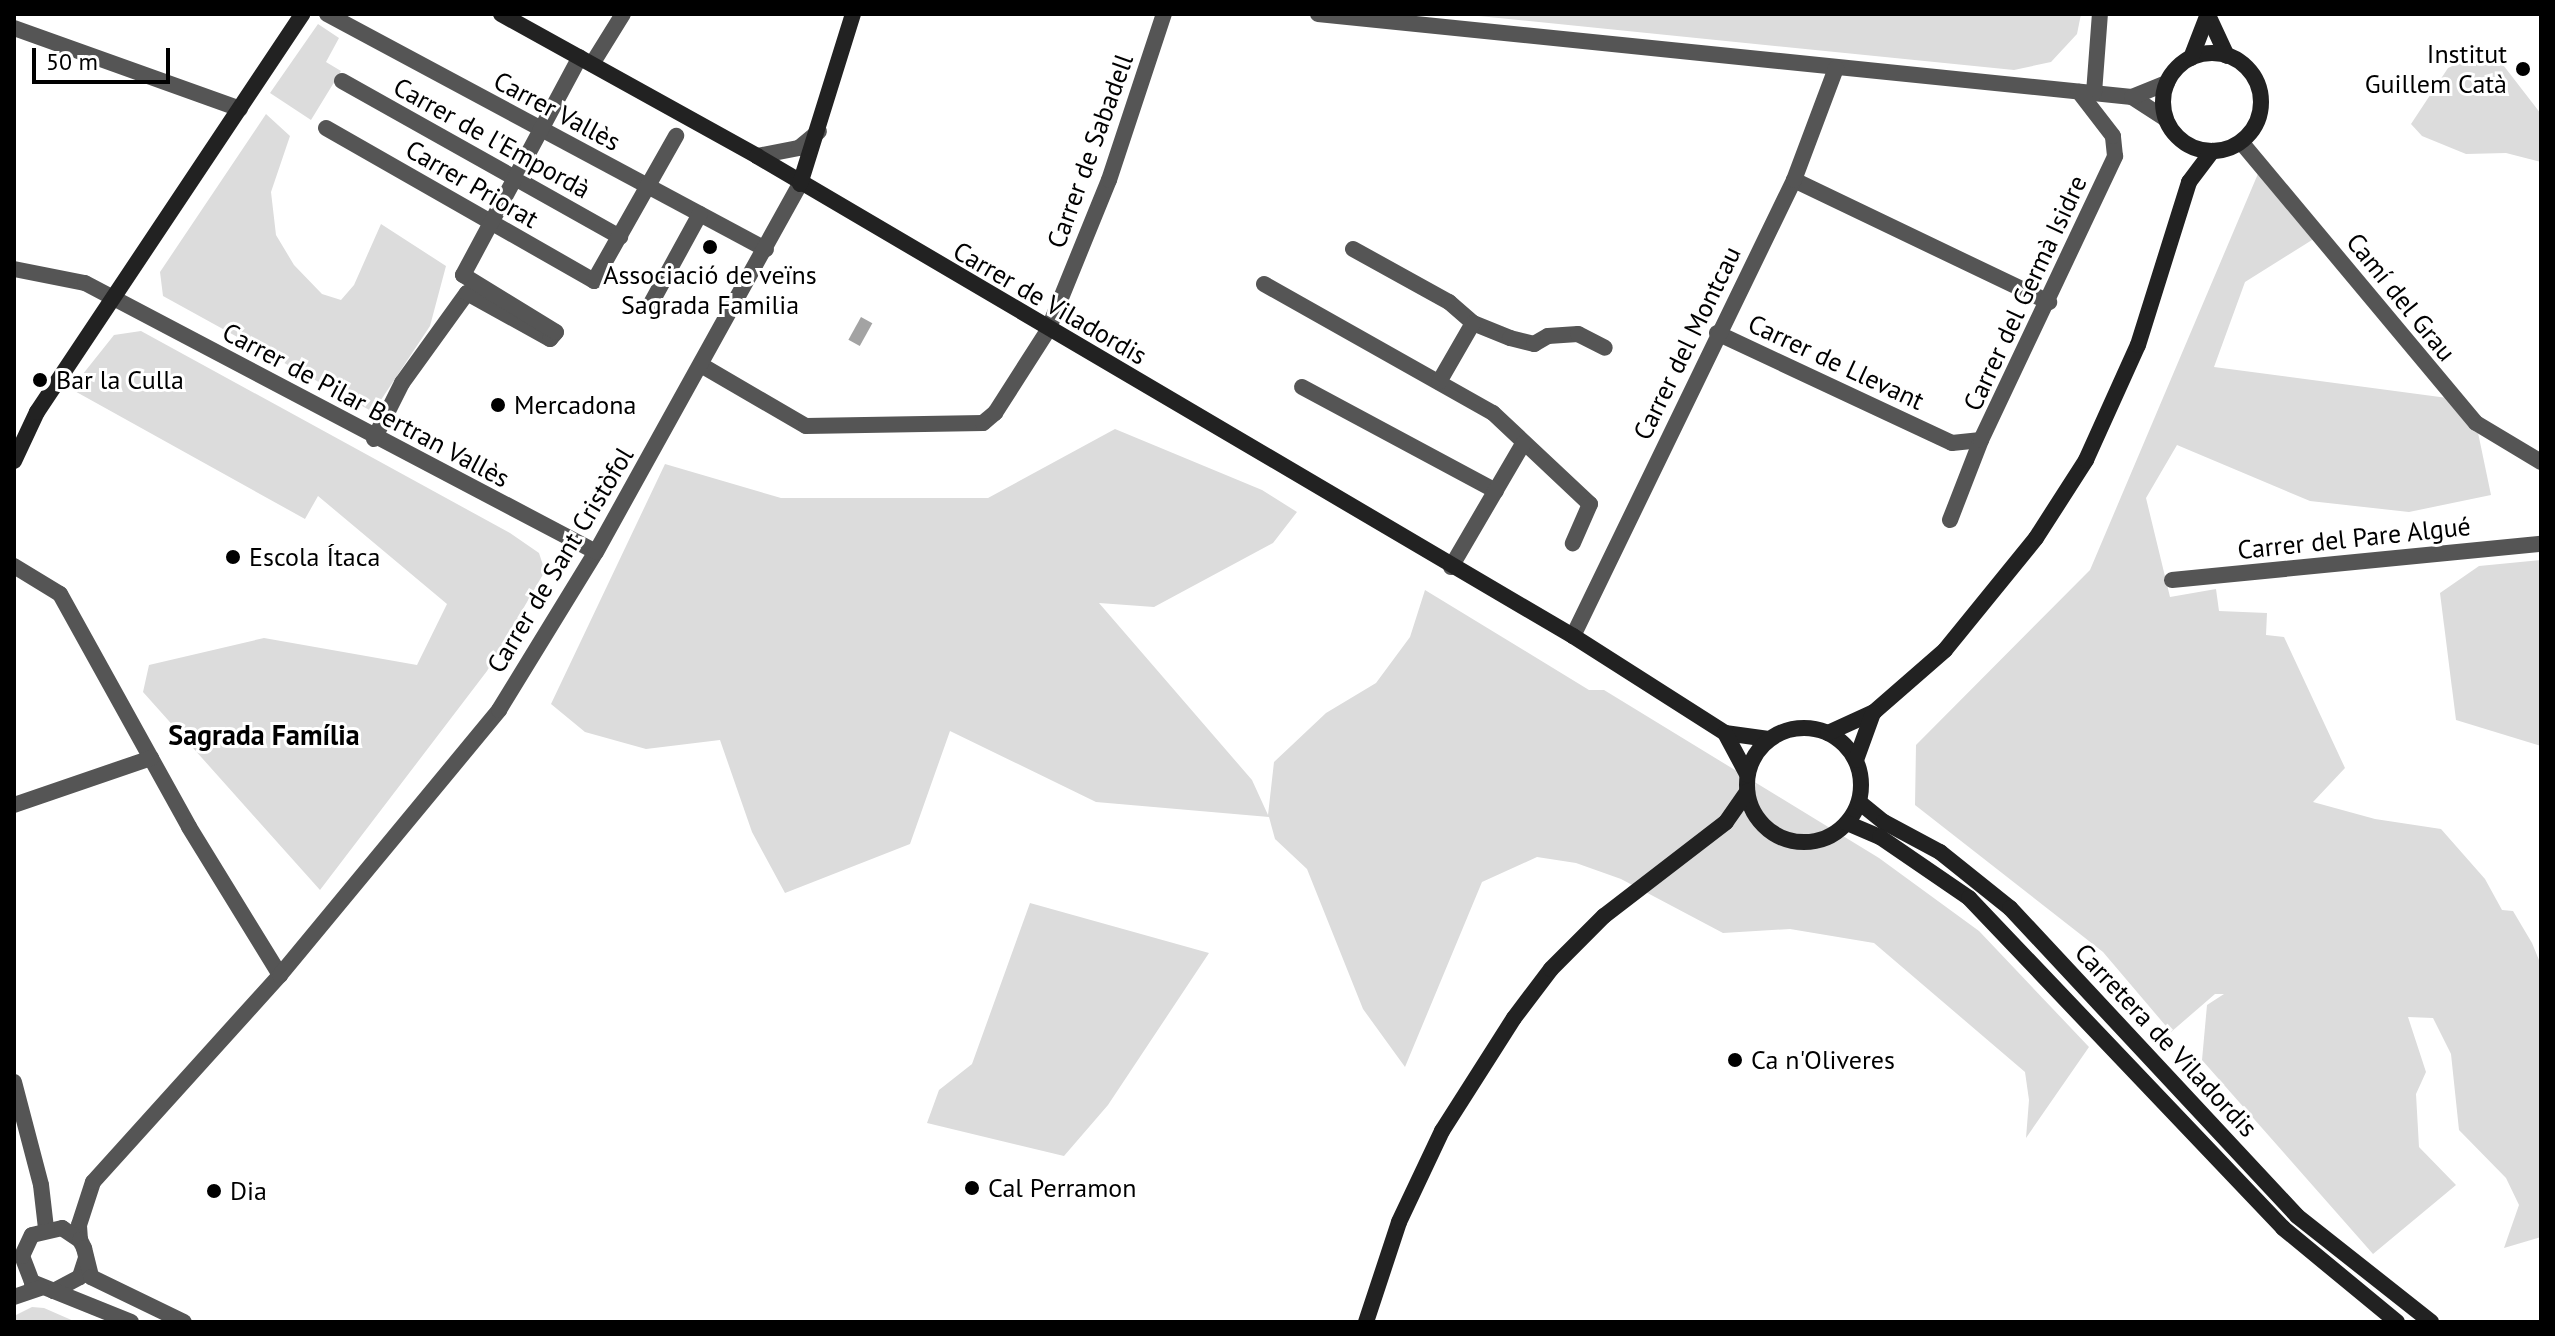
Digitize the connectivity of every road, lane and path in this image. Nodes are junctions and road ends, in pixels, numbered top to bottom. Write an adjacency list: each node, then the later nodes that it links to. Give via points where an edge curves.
1 (302, 14): 19 (street)
2 (327, 14): 22 (street, Carrer Vallès)
3 (501, 14): 13 (street, Carrer de Viladordis)
4 (623, 14): 13 (street)
5 (853, 14): 23 (street, Carrer de Sant Cristòfol)
6 (1164, 14): 45 (street, Carrer de Sabadell, via 1109,180)
7 (1318, 14): 14 (street)
8 (2100, 14): 17 (street)
9 (2208, 15): 11 (street); 12 (street)
10 (14, 28): 19 (street)
11 (2227, 56): 12 (street); 26 (street, via 2248,69 2259,91 2259,115)
12 (2191, 58): 16 (street)
13 (586, 61): 22 (street); 28 (street, Carrer de Viladordis)
14 (1836, 68): 17 (street); 30 (street, Carrer del Montcau)
15 (342, 81): 29 (street, Carrer de l'Empordà)
16 (2167, 83): 18 (street); 20 (street)
17 (2087, 93): 18 (street); 42 (street, Carrer del Germà Isidre, via 2113,136 2115,156)
18 (2132, 97): 20 (street)
19 (240, 109): 41 (street)
20 (2166, 119): 25 (street)
21 (326, 128): 35 (street, Carrer Priorat)
22 (541, 131): 29 (street); 33 (street, Carrer Vallès)
23 (819, 131): 28 (street, via 799,148); 32 (street, Carrer de Sant Cristòfol)
24 (676, 136): 33 (street)
25 (2183, 142): 27 (street); 31 (street)
26 (2241, 142): 27 (street); 55 (street, Camí del Grau, via 2476,423)
27 (2212, 151): 31 (street)
28 (757, 156): 32 (street, Carrer de Viladordis)
29 (515, 178): 35 (street); 36 (street, Carrer de l'Empordà)
30 (1794, 180): 42 (street); 46 (street, Carrer del Montcau)
31 (2189, 182): 65 (street, via 2138,345 2086,460 2001,584 1945,650)
32 (800, 184): 37 (street, Carrer de Sant Cristòfol); 45 (street, Carrer de Viladordis)
33 (648, 186): 34 (street, Carrer Vallès); 36 (street)
34 (700, 214): 37 (street, Carrer Vallès); 43 (street)
35 (490, 223): 36 (street, Carrer Priorat, via 594,281); 51 (street, via 463,275 556,332 550,339 467,293 402,383)
36 (620, 237)
37 (766, 249): 48 (street, Carrer de Sant Cristòfol)
38 (1353, 249): 44 (street, via 1449,302)
39 (14, 269): 41 (street, Carrer de Pilar Bertran Vallès, via 85,283)
40 (1264, 284): 49 (street)
41 (114, 297): 51 (street, Carrer de Pilar Bertran Vallès); 54 (street, via 32,419)
42 (2049, 302): 52 (street, Carrer del Germà Isidre)
43 (649, 307)
44 (1473, 323): 47 (street, via 1534,344 1548,336 1578,334); 49 (street)
45 (1048, 330): 48 (street, Carrer de Sabadell, via 995,413 983,423 806,426); 62 (street, Carrer de Viladordis)
46 (1717, 333): 52 (street, Carrer de Llevant, via 1952,443); 64 (street, Carrer del Montcau)
47 (1605, 348)
48 (701, 365): 60 (street, Carrer de Sant Cristòfol)
49 (1439, 382): 53 (street, via 1493,413)
50 (1302, 387): 56 (street)
51 (374, 439): 60 (street, Carrer de Pilar Bertran Vallès)
52 (1981, 440): 57 (street, Carrer del Germà Isidre)
53 (1523, 444): 56 (street); 58 (street, via 1590,504)
54 (14, 461)
55 (2541, 462)
56 (1496, 491): 62 (street)
57 (1950, 520)
58 (1573, 543)
59 (2541, 544): 63 (street, Carrer del Pare Algué)
60 (596, 552): 78 (street, Carrer de Sant Cristòfol, via 499,710)
61 (14, 566): 69 (street, via 60,594)
62 (1451, 567): 64 (street, Carrer de Viladordis)
63 (2172, 580)
64 (1573, 636): 66 (street)
65 (1874, 712): 67 (street); 70 (street)
66 (1725, 733): 68 (street); 71 (street)
67 (1828, 733): 68 (street, via 1798,728); 70 (street)
68 (1769, 739): 71 (street)
69 (151, 758): 74 (street); 78 (street)
70 (1856, 760): 73 (street)
71 (1747, 774): 72 (street)
72 (1747, 792): 75 (street); 76 (street)
73 (1859, 802): 77 (street); 90 (street, Carretera de Viladordis, via 1940,852 2010,908 2297,1216)
74 (14, 805)
75 (1726, 822): 76 (street); 88 (street, via 1604,916 1551,969 1514,1018 1442,1131 1399,1222)
76 (1761, 822): 77 (street, via 1778,836 1800,842 1823,839)
77 (1847, 823): 89 (street, Carretera de Viladordis, via 1880,837 1969,898 2283,1228)
78 (280, 975): 81 (street, Carrer de Sant Cristòfol, via 93,1182 79,1225)
79 (14, 1082): 80 (street, via 41,1185)
80 (46, 1228): 81 (street, via 62,1228); 82 (street)
81 (80, 1240): 83 (street)
82 (19, 1251): 84 (street, via 26,1275)
83 (86, 1258): 84 (street, via 80,1277); 87 (street, via 91,1277)
84 (47, 1289): 85 (street); 86 (street)
85 (14, 1297)
86 (131, 1322)
87 (184, 1322)
88 (1366, 1322)
89 (2397, 1322)
90 (2431, 1322)

